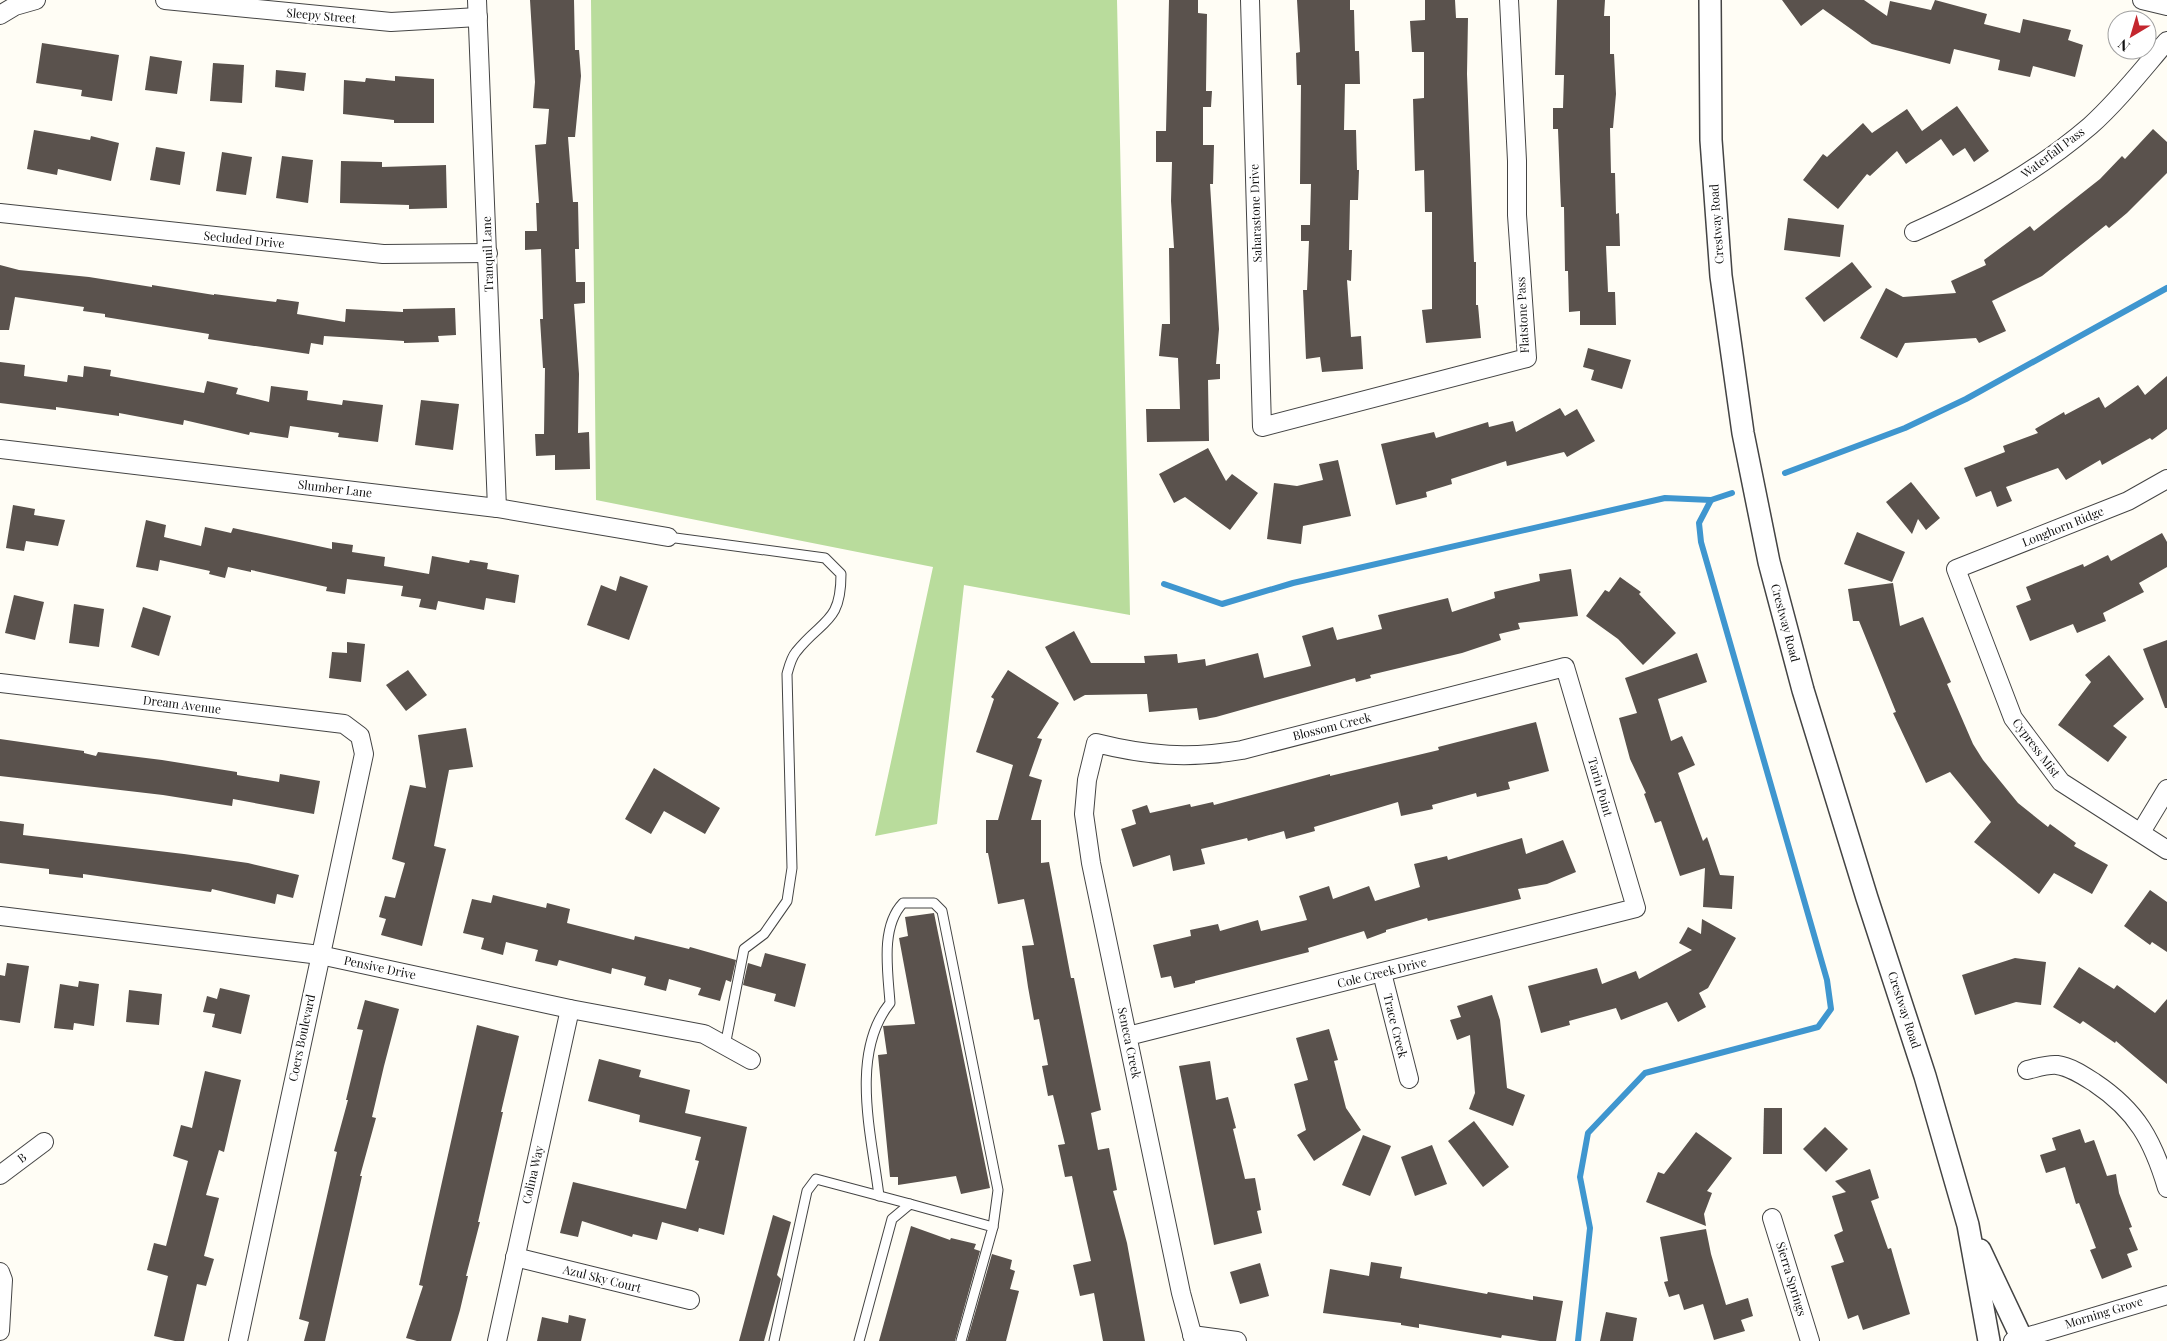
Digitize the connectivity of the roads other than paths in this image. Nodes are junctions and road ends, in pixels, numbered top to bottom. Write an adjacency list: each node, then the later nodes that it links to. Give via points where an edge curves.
1 (36, 0): 9 (street, via 15,6)
2 (165, 0): 8 (street, Sleepy Street, via 391,22)
3 (1250, 0): 14 (street, Saharastone Drive)
4 (1509, 0): 14 (street, Flatstone Pass, via 1517,215 1527,358)
5 (1710, 0): 43 (street, Crestway Road, via 1711,140 1721,276 1744,433 1769,562 1803,690 1925,1076)
6 (2142, 0): 7 (street)
7 (2167, 6)
8 (478, 9): 13 (street, Tranquil Lane)
9 (0, 15)
10 (2167, 41): 12 (street, Waterfall Pass, via 2090,126 2021,178 1971,207)
11 (0, 213): 13 (street, Secluded Drive, via 383,254)
12 (1914, 232)
13 (488, 253): 17 (street, Tranquil Lane)
14 (1262, 426)
15 (0, 449): 17 (street, Slumber Lane)
16 (2167, 479): 19 (street, Longhorn Ridge, via 2128,501)
17 (497, 508): 18 (street, Slumber Lane)
18 (668, 537): 33 (lane, via 825,558 841,574 841,595 832,617 795,653 787,674 792,868 787,902 764,934 744,949)
19 (1956, 570): 25 (street, Cypress Mist, via 2013,718 2061,782)
20 (1565, 667): 23 (street, Blossom Creek, via 1242,750 1171,756); 27 (street, Tarin Point)
21 (0, 684): 22 (street, Dream Avenue, via 344,724)
22 (360, 736): 29 (street, Coers Boulevard, via 364,754)
23 (1096, 743): 32 (street, Seneca Creek, via 1087,780 1084,814 1090,863)
24 (2167, 789): 25 (street)
25 (2141, 832): 26 (street, Cypress Mist)
26 (2167, 850)
27 (1636, 908): 30 (street, Cole Creek Drive)
28 (0, 916): 29 (street, Pensive Drive)
29 (320, 955): 31 (street, Pensive Drive); 52 (street, Coers Boulevard)
30 (1382, 973): 32 (street, Cole Creek Drive); 36 (street, Trace Creek)
31 (570, 1009): 33 (street, Pensive Drive, via 704,1034); 45 (street, Colina Way)
32 (1128, 1036): 50 (street, Seneca Creek)
33 (725, 1046): 34 (street, Pensive Drive)
34 (751, 1060)
35 (2027, 1070): 39 (street, via 2057,1065 2080,1074 2112,1094 2148,1136)
36 (1409, 1078)
37 (44, 1142): 38 (street, B)
38 (0, 1175)
39 (2167, 1188)
40 (879, 1196): 41 (lane); 44 (lane, via 865,1075 873,1033 890,1003 887,954 894,913 903,903 934,903 942,911 998,1190); 54 (lane, via 816,1179 807,1191)
41 (910, 1204): 44 (lane); 55 (lane, via 892,1219)
42 (1772, 1218): 58 (street, Sierra Springs)
43 (1968, 1225): 51 (street, Crestway Road); 59 (street, Crestway Road)
44 (993, 1227): 56 (lane)
45 (515, 1257): 48 (street, Azul Sky Court); 53 (street, Colina Way)
46 (0, 1272): 49 (street, via 3,1280)
47 (2167, 1295): 51 (street, Morning Grove)
48 (690, 1300)
49 (0, 1331)
50 (1193, 1338): 57 (street)
51 (2019, 1340)
52 (238, 1341)
53 (497, 1341)
54 (774, 1341)
55 (859, 1341)
56 (961, 1341)
57 (1237, 1341)
58 (1810, 1341)
59 (1989, 1341)

